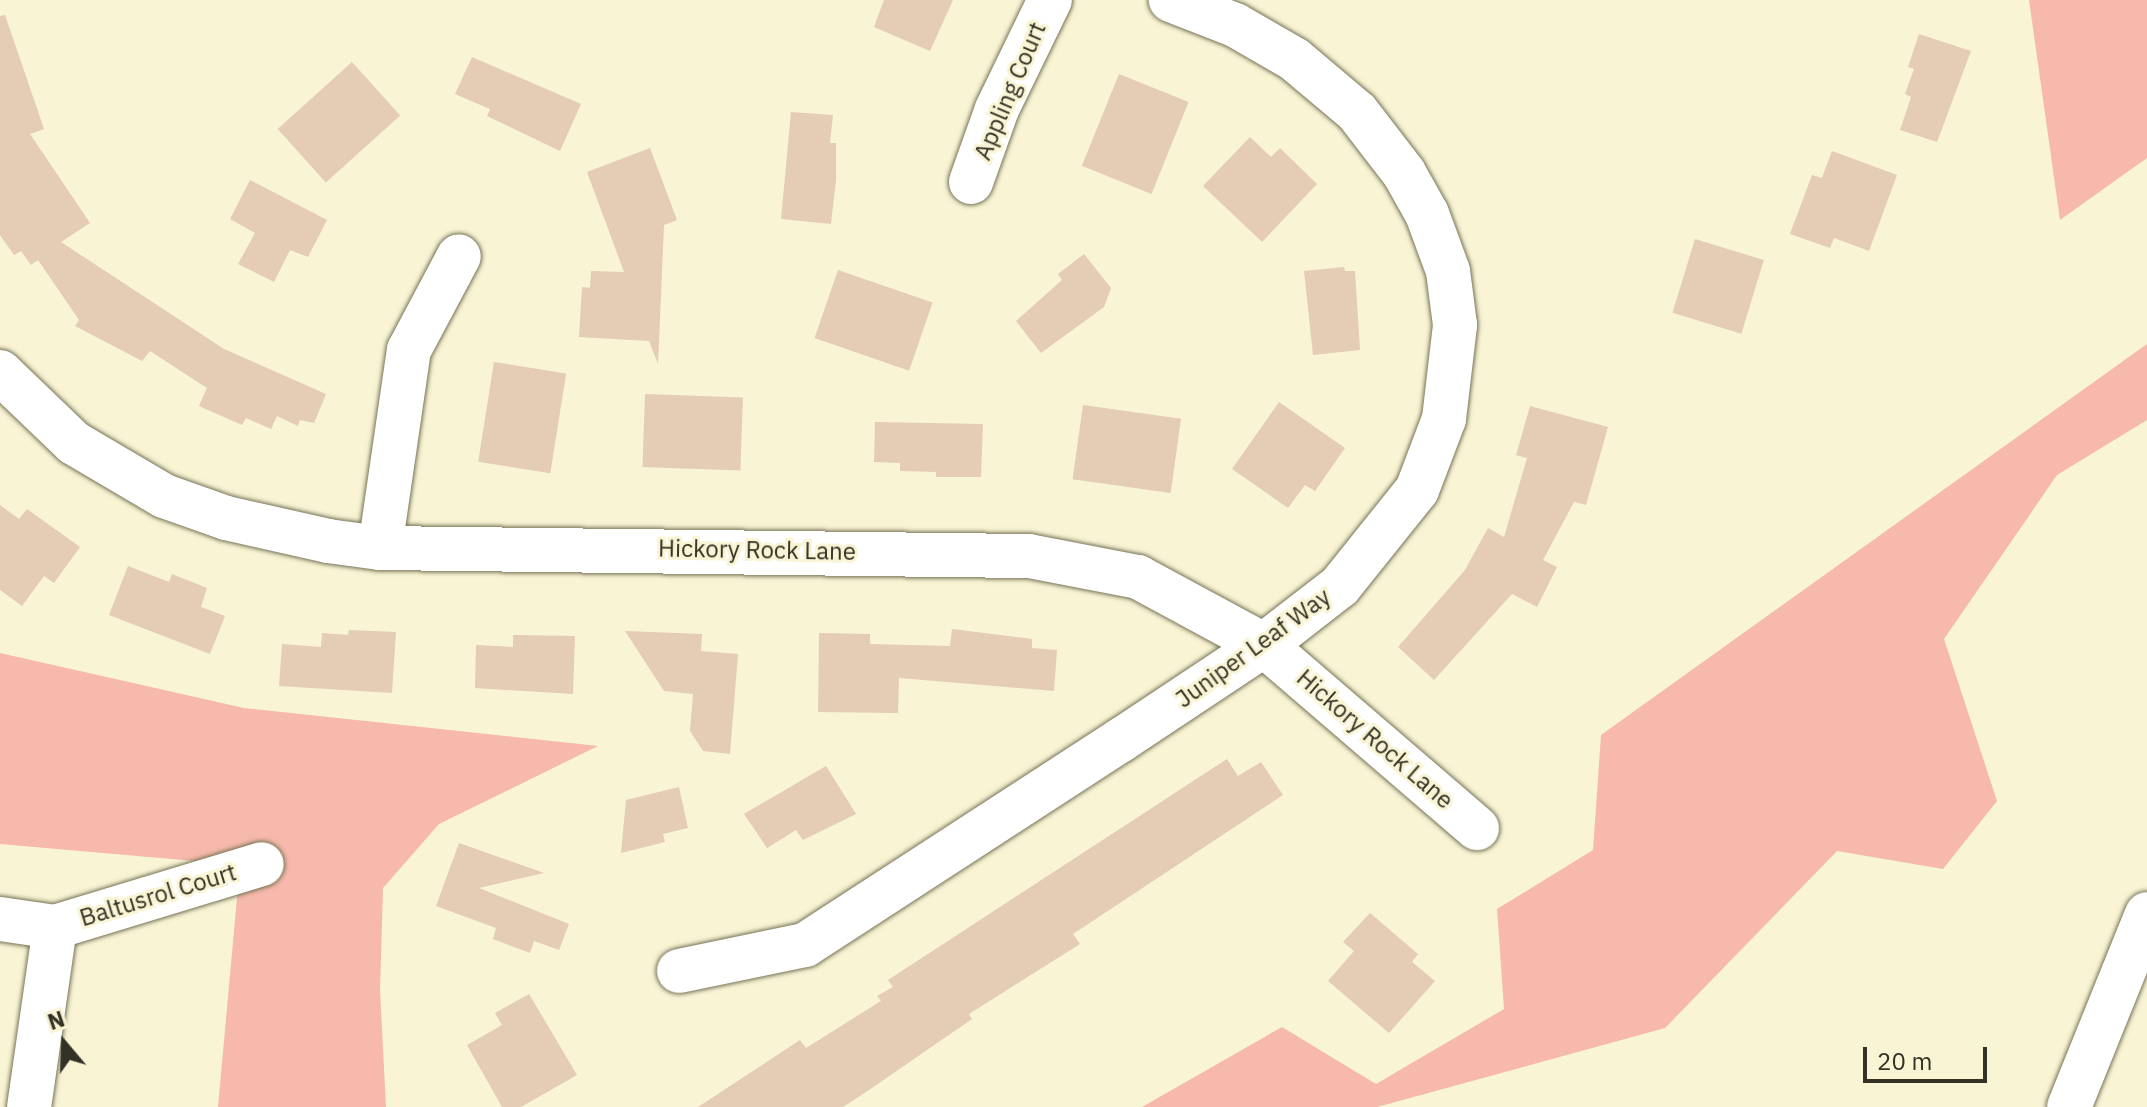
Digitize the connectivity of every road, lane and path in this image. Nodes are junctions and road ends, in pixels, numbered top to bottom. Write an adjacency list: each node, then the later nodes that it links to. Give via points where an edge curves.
1 (1050, 0): 3 (street, Appling Court, via 997,109)
2 (1171, 0): 7 (street, Juniper Leaf Way, via 1235,25 1294,59 1357,112 1404,173 1448,271 1455,325 1453,364 1444,419 1417,490 1340,586)
3 (971, 182)
4 (459, 256): 6 (street, via 409,350)
5 (0, 372): 6 (street, Hickory Rock Lane, via 74,443 164,496 226,518)
6 (380, 548): 7 (street, Hickory Rock Lane, via 1029,556 1138,577)
7 (1264, 645): 8 (street, Hickory Rock Lane); 13 (street, Juniper Leaf Way, via 805,945)
8 (1477, 828)
9 (262, 864): 12 (street, Baltusrol Court)
10 (2147, 914): 15 (street)
11 (0, 919): 12 (street)
12 (55, 927): 14 (street)
13 (679, 971)
14 (29, 1107)
15 (2069, 1107)

